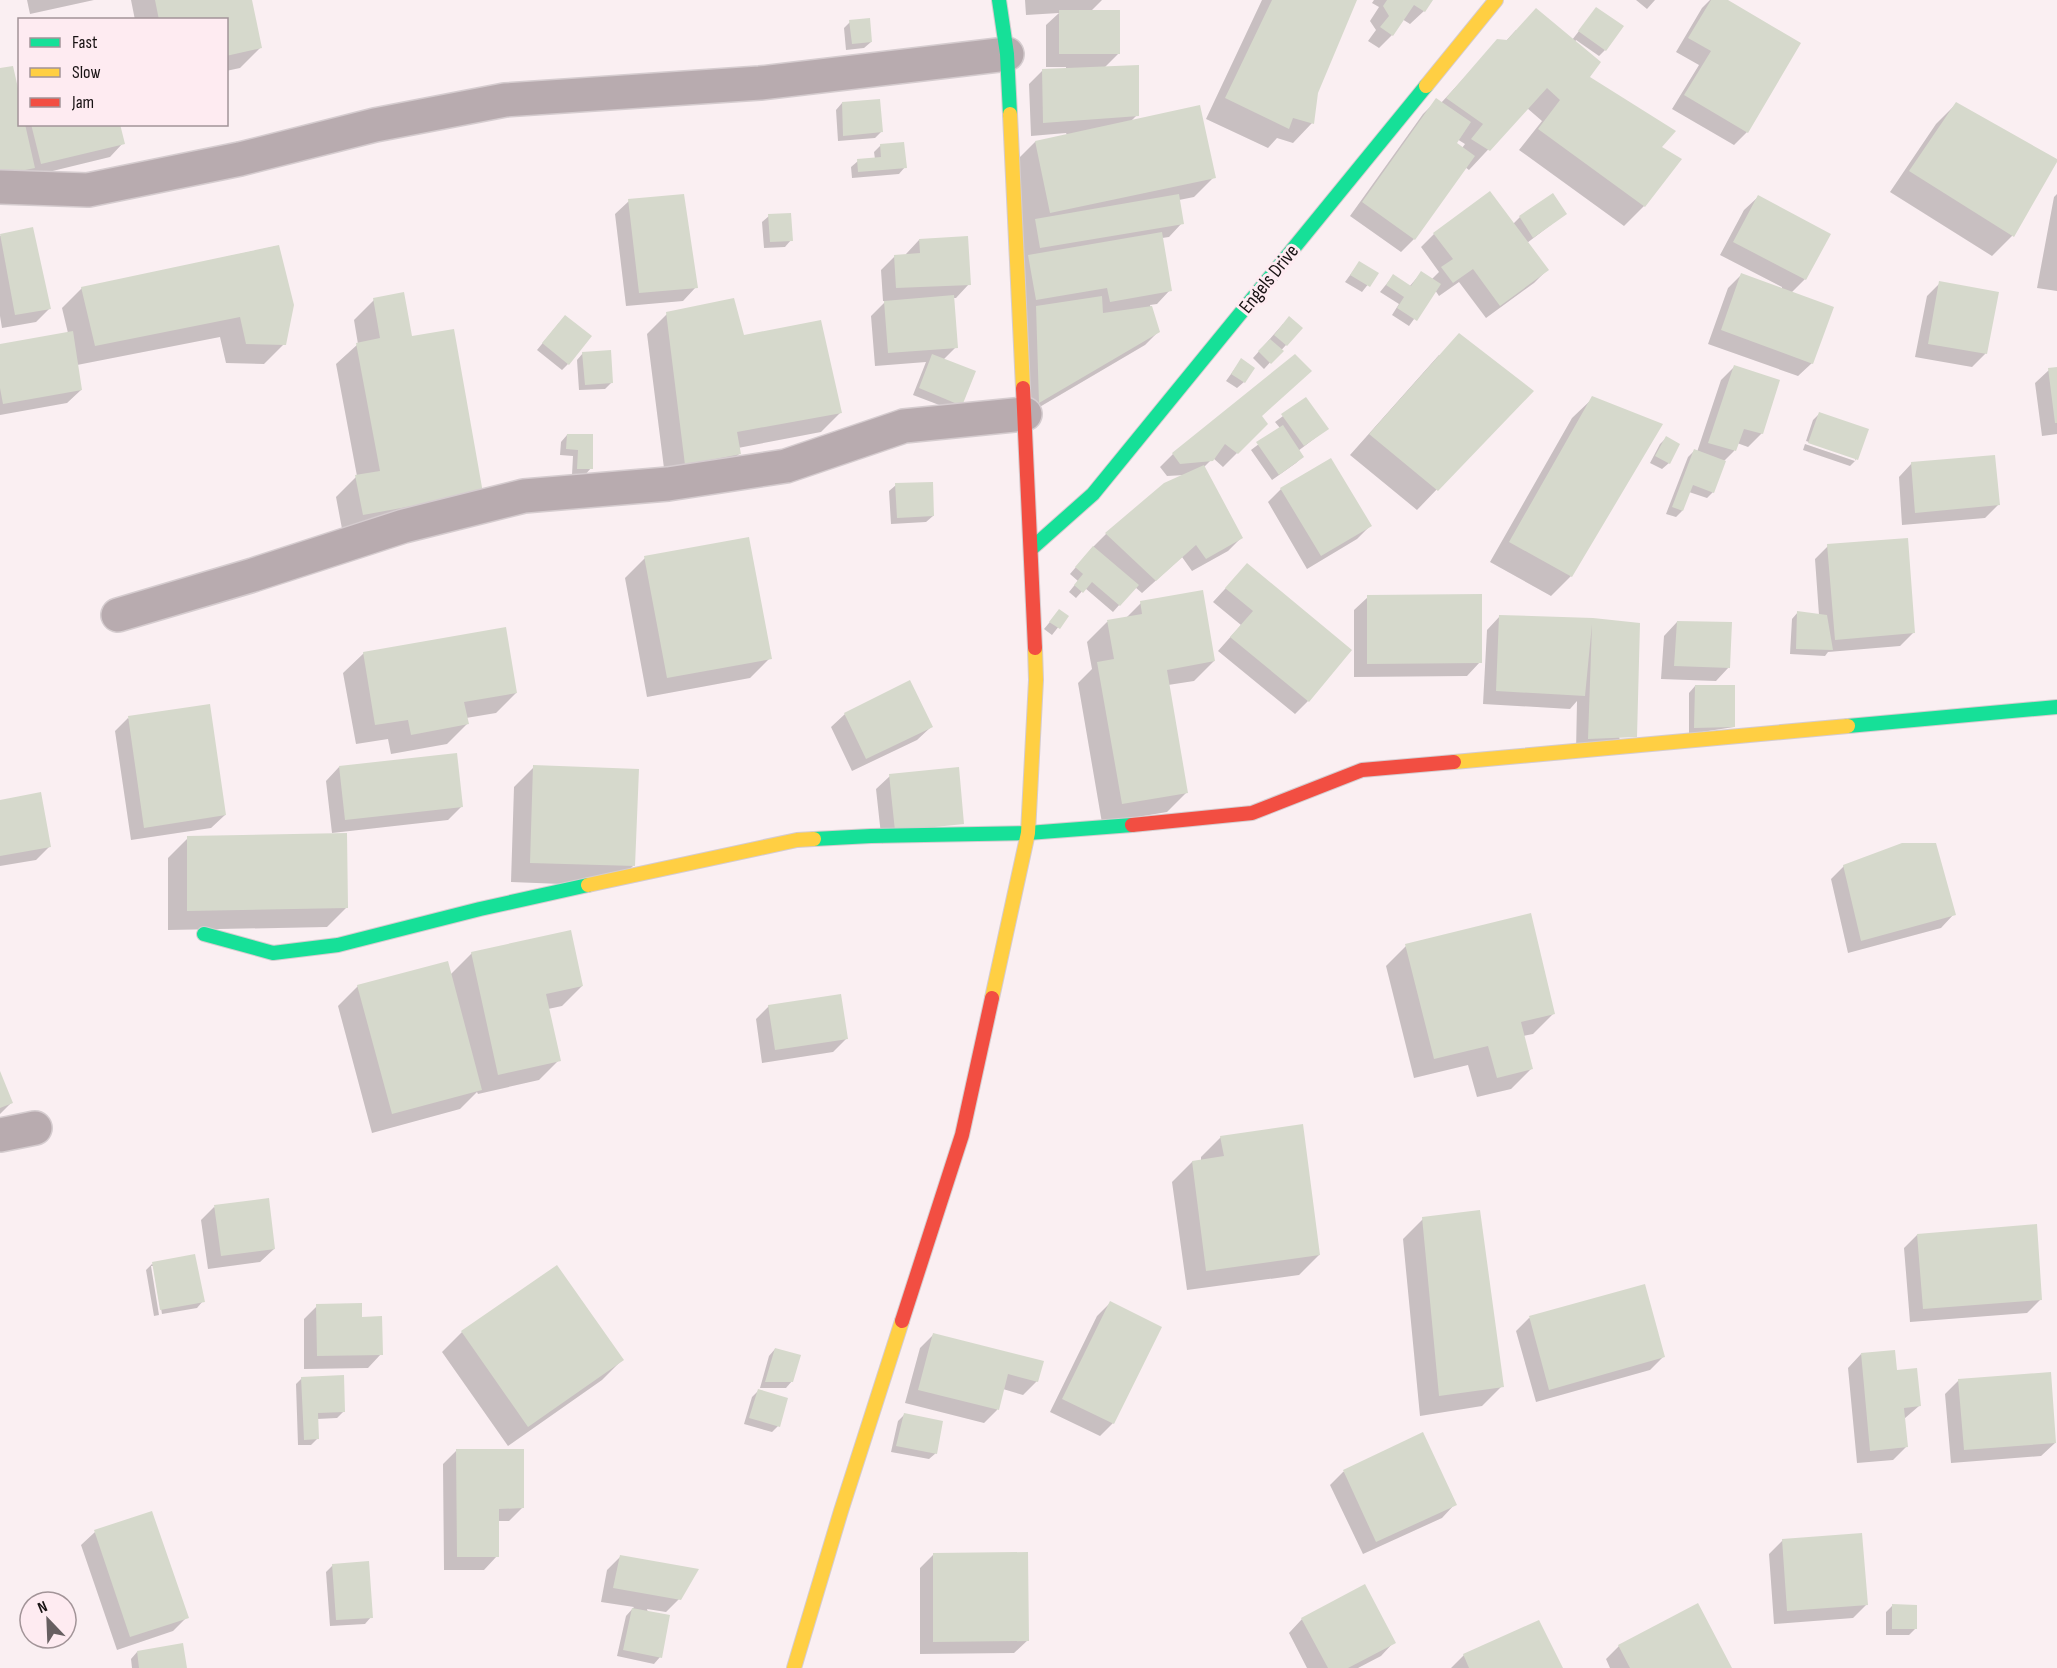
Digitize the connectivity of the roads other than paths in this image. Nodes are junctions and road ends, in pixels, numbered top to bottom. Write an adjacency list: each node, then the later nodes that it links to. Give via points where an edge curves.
1 (999, 0): 3 (street)
2 (1496, 0): 6 (street, Engels Drive, via 1093,494)
3 (1007, 54): 4 (street, via 760,83 505,100 88,190); 5 (street)
4 (0, 188)
5 (1025, 414): 6 (street); 7 (street, via 904,426 786,466 668,484 524,496 404,526)
6 (1031, 549): 9 (street, via 1036,680)
7 (118, 615)
8 (2057, 707): 9 (street, via 1362,770 1252,813)
9 (1028, 833): 10 (street, via 797,840 480,909 338,945 273,952); 13 (street, via 962,1135)
10 (204, 934)
11 (35, 1128): 12 (street)
12 (0, 1135)
13 (794, 1668)

